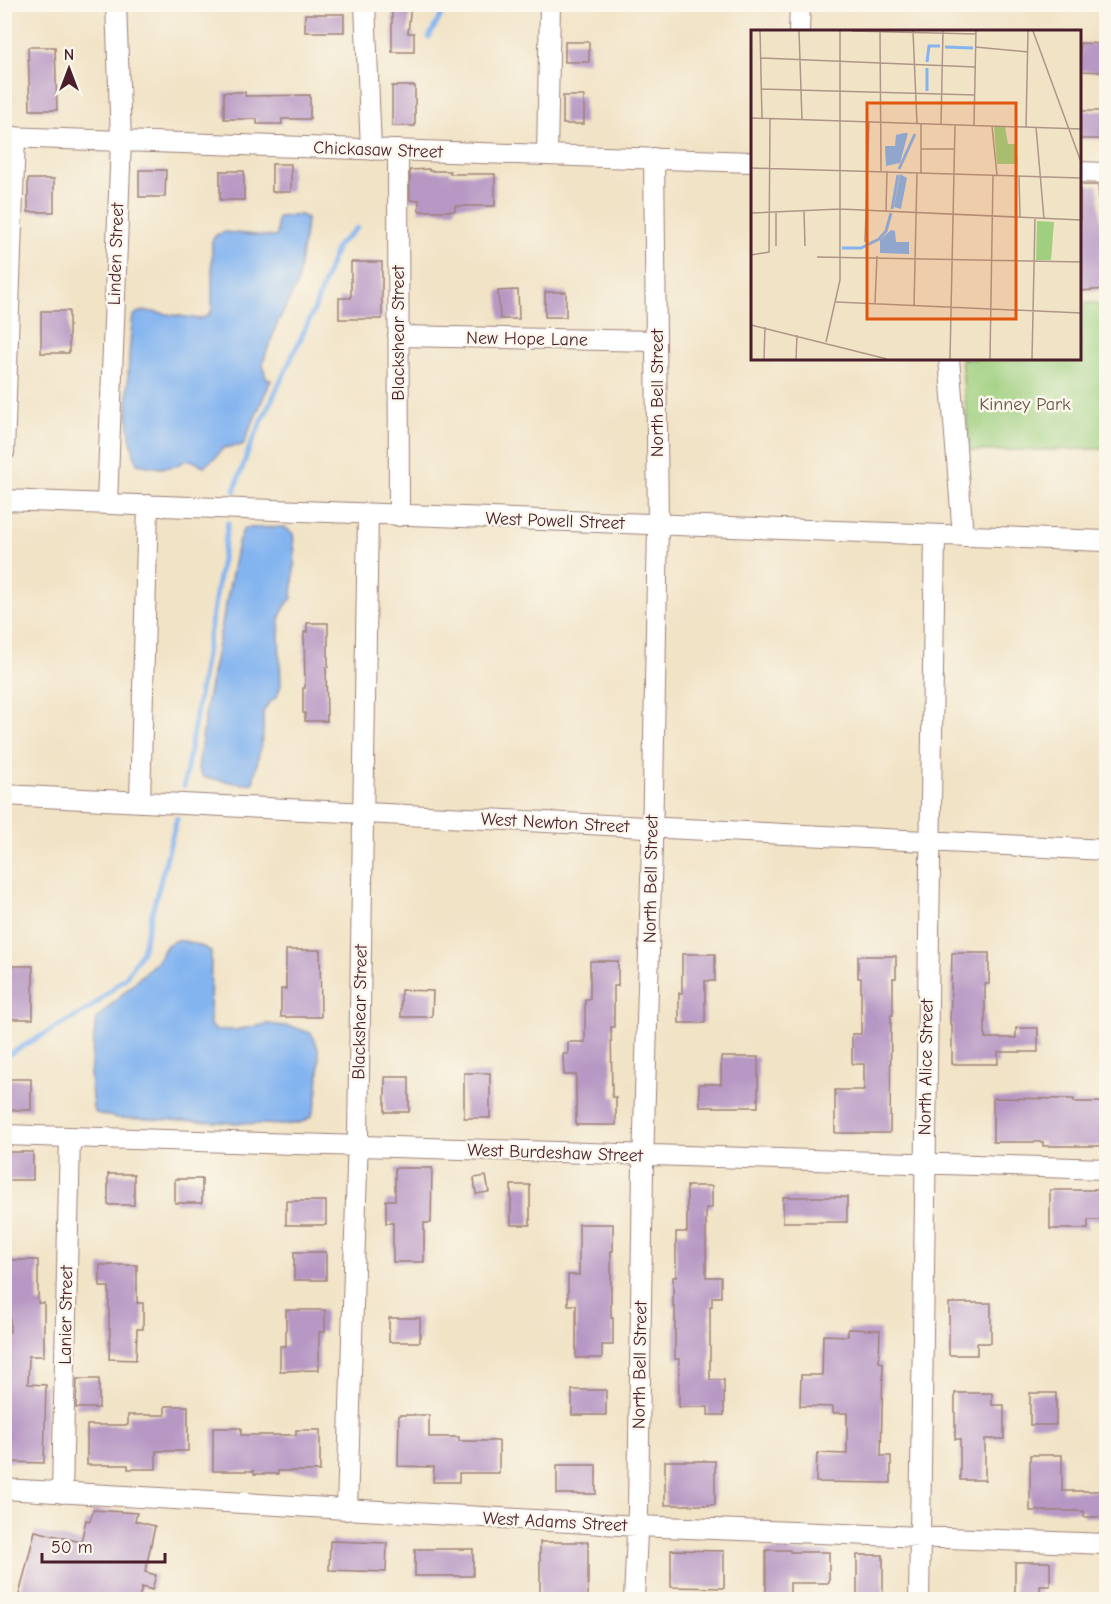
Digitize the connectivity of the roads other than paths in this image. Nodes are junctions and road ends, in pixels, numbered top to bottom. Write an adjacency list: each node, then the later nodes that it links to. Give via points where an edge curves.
1 (116, 4): 7 (street, Linden Street)
2 (365, 4): 8 (street)
3 (550, 4): 10 (street)
4 (800, 4): 5 (street)
5 (799, 30)
6 (10, 137): 7 (street, Chickasaw Street); 18 (street)
7 (121, 140): 8 (street, Chickasaw Street); 20 (street, Linden Street)
8 (371, 150): 9 (street, Chickasaw Street)
9 (398, 150): 10 (street, Chickasaw Street); 15 (street, Blackshear Street)
10 (547, 155): 11 (street, Chickasaw Street)
11 (654, 158): 12 (street, Chickasaw Street); 16 (street, North Bell Street)
12 (751, 162)
13 (1081, 172): 14 (street)
14 (1107, 173)
15 (398, 336): 16 (street, New Hope Lane); 23 (street, Blackshear Street)
16 (656, 341): 24 (street, North Bell Street)
17 (949, 360): 26 (street)
18 (4, 452)
19 (4, 500): 20 (street, West Powell Street)
20 (107, 504): 21 (street, West Powell Street)
21 (148, 505): 22 (street, West Powell Street); 29 (street)
22 (368, 514): 23 (street, West Powell Street); 30 (street, Blackshear Street)
23 (399, 516): 24 (street, West Powell Street)
24 (658, 525): 25 (street, West Powell Street); 31 (street, North Bell Street)
25 (935, 535): 26 (street, West Powell Street); 32 (street, North Alice Street)
26 (963, 536): 27 (street, West Powell Street)
27 (1107, 541)
28 (4, 795): 29 (street, West Newton Street)
29 (140, 802): 30 (street, West Newton Street)
30 (364, 813): 31 (street, West Newton Street); 36 (street, Blackshear Street)
31 (652, 828): 32 (street, West Newton Street); 37 (street, North Bell Street)
32 (930, 841): 33 (street, West Newton Street); 38 (street, North Alice Street)
33 (1107, 850)
34 (4, 1136): 35 (street, West Burdeshaw Street)
35 (70, 1137): 36 (street, West Burdeshaw Street); 41 (street, Lanier Street)
36 (358, 1147): 37 (street, West Burdeshaw Street); 42 (street, Blackshear Street)
37 (644, 1156): 38 (street, West Burdeshaw Street); 43 (street, North Bell Street)
38 (925, 1163): 39 (street, West Burdeshaw Street); 44 (street, North Alice Street)
39 (1107, 1169)
40 (4, 1490): 41 (street, West Adams Street)
41 (62, 1493): 42 (street, West Adams Street)
42 (348, 1510): 43 (street, West Adams Street)
43 (637, 1526): 44 (street, West Adams Street); 46 (street, North Bell Street)
44 (919, 1537): 45 (street, West Adams Street); 47 (street, North Alice Street)
45 (1107, 1544)
46 (634, 1599)
47 (919, 1599)

